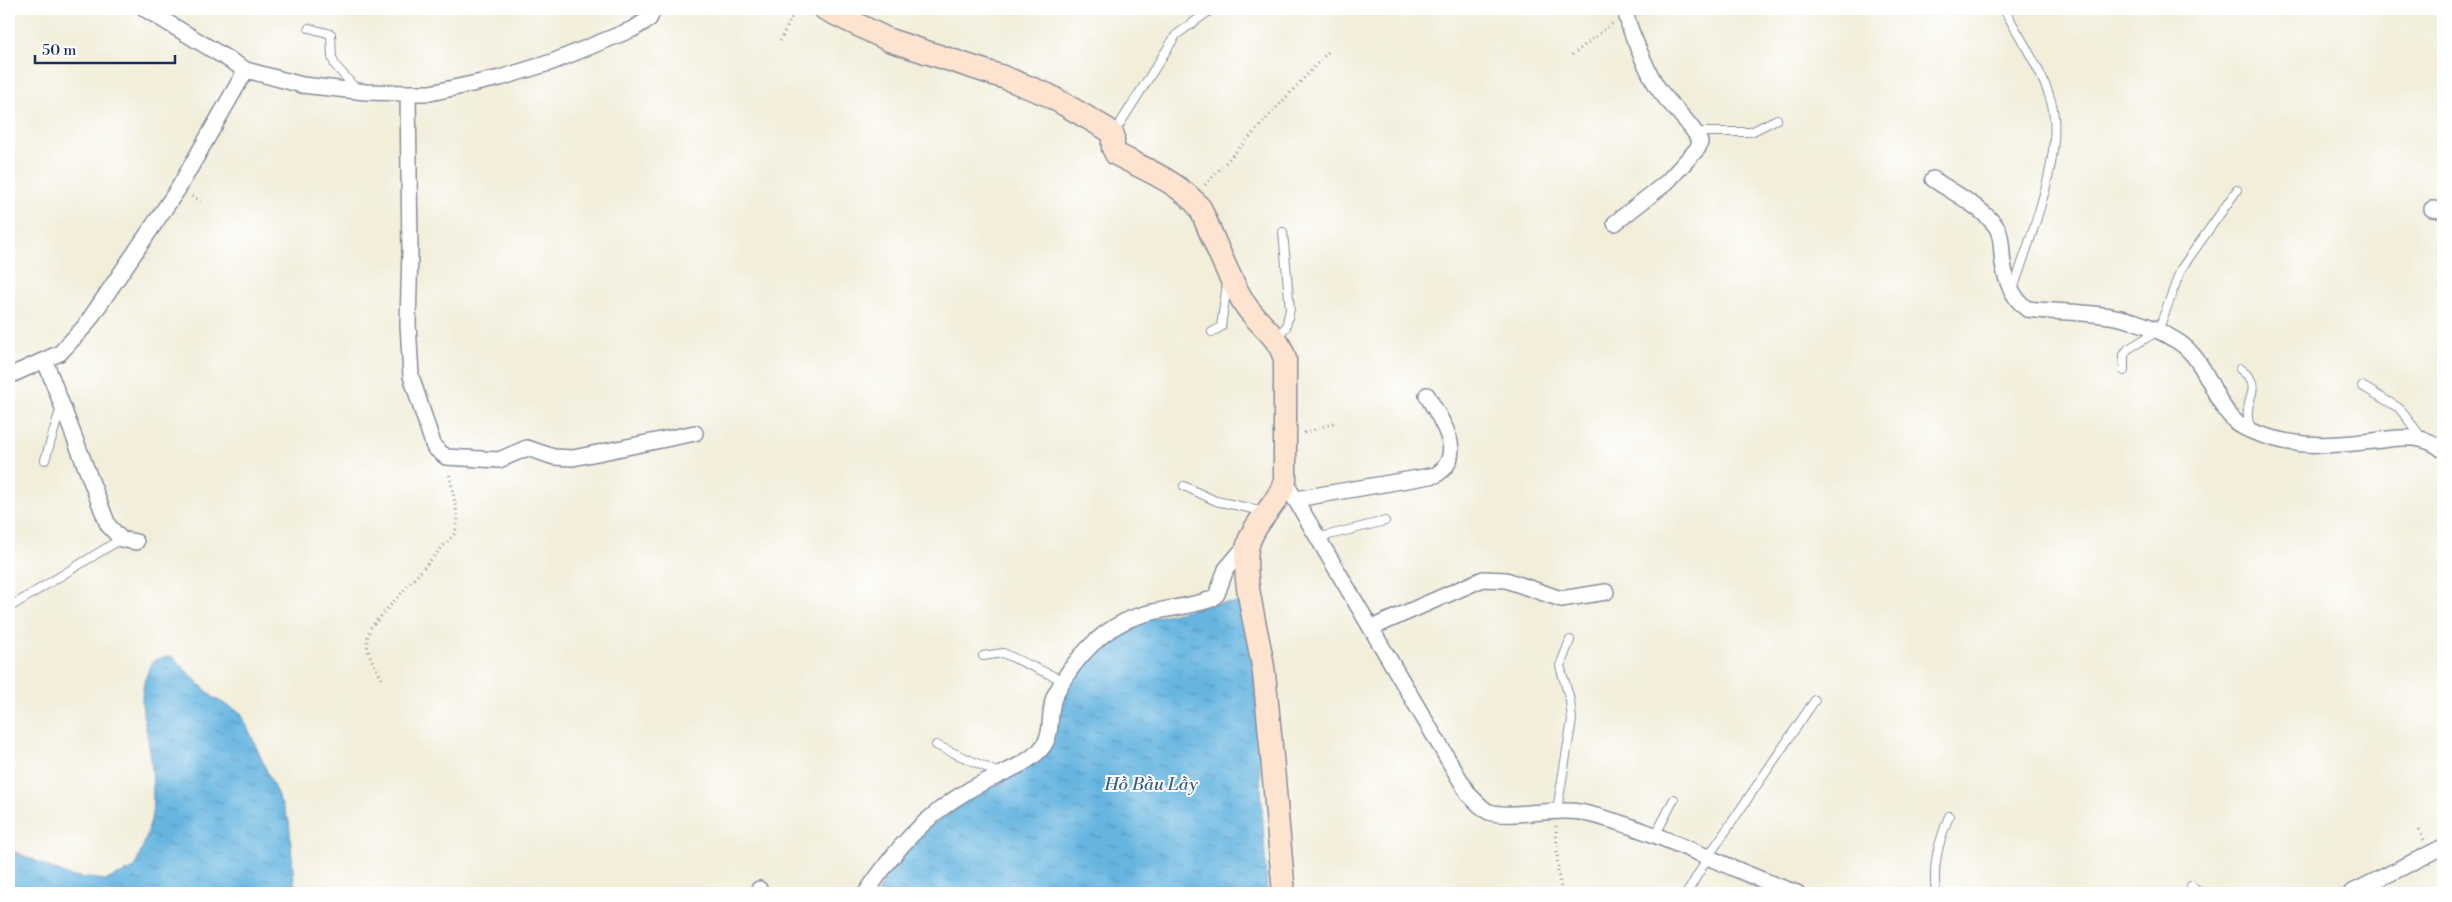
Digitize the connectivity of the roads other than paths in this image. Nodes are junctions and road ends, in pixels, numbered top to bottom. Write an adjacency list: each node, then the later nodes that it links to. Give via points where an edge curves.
1 (145, 9): 8 (street)
2 (654, 9): 10 (street, via 649,19 633,29 552,62 500,78 430,92)
3 (825, 9): 13 (street, via 889,40 1048,95)
4 (1212, 9): 13 (lane, via 1176,35)
5 (2004, 9): 19 (lane, via 2046,86 2055,124 2052,165)
6 (1626, 11): 12 (street, via 1627,22 1658,89)
7 (309, 28): 9 (lane, via 331,34 335,65)
8 (246, 70): 9 (street, via 302,85); 23 (street, via 178,189 85,326 66,348)
9 (357, 91): 10 (street)
10 (408, 93): 31 (street, via 411,376 434,446 446,457 500,460 527,448 554,457 573,458)
11 (1778, 119): 12 (lane, via 1751,132)
12 (1697, 132): 16 (street, via 1698,148 1667,182)
13 (1113, 135): 18 (street, via 1116,154 1177,186 1192,198)
14 (1933, 179): 19 (street, via 1986,216 1996,227 2001,236 2006,276)
15 (2237, 190): 20 (lane, via 2181,269)
16 (1615, 223)
17 (1283, 232): 22 (lane, via 1290,309 1286,327)
18 (1228, 274): 21 (lane, via 1221,327); 22 (street, via 1254,317)
19 (2013, 292): 20 (street, via 2018,302 2027,308 2105,313)
20 (2158, 331): 25 (lane, via 2128,349 2123,359); 30 (street, via 2178,341 2193,354 2225,409 2238,424)
21 (1212, 332)
22 (1276, 339): 36 (street, via 1285,359 1285,439)
23 (45, 361): 26 (street); 29 (street)
24 (2240, 369): 30 (lane, via 2253,386 2246,412)
25 (2124, 371)
26 (9, 376)
27 (2362, 386): 32 (lane, via 2399,408)
28 (1428, 395): 36 (street, via 1452,449 1448,464 1436,475)
29 (62, 406): 34 (lane); 40 (street, via 108,525)
30 (2253, 432): 32 (street, via 2305,444 2401,437)
31 (695, 433)
32 (2423, 439): 33 (street)
33 (2443, 450)
34 (45, 460)
35 (1184, 486): 37 (lane, via 1216,501)
36 (1290, 491): 37 (street); 39 (street)
37 (1268, 511): 41 (street, via 1253,530)
38 (1384, 521): 39 (lane)
39 (1318, 538): 45 (street)
40 (121, 539): 42 (street); 44 (lane)
41 (1250, 541): 48 (street, via 1226,569 1212,599 1145,614 1117,624 1082,656); 60 (street, via 1246,568 1264,672)
42 (136, 542)
43 (1606, 592): 45 (street, via 1561,599 1506,580 1483,579)
44 (10, 607)
45 (1371, 628): 53 (street, via 1469,795 1489,812)
46 (1570, 640): 53 (lane, via 1560,666 1572,720)
47 (983, 656): 48 (lane, via 1003,653)
48 (1064, 681): 51 (street, via 1055,696 1049,731 1041,748 1032,757)
49 (1815, 700): 57 (lane)
50 (936, 746): 51 (lane)
51 (999, 774): 59 (street, via 933,813 888,861)
52 (1674, 799): 55 (lane)
53 (1556, 810): 55 (street, via 1579,812)
54 (1949, 816): 63 (lane, via 1936,848)
55 (1656, 834): 57 (street)
56 (2443, 847): 65 (street)
57 (1708, 857): 61 (lane); 62 (street)
58 (2191, 886): 64 (lane)
59 (866, 893)
60 (1284, 893)
61 (1687, 893)
62 (1797, 893)
63 (1936, 893)
64 (2200, 893)
65 (2351, 893)

